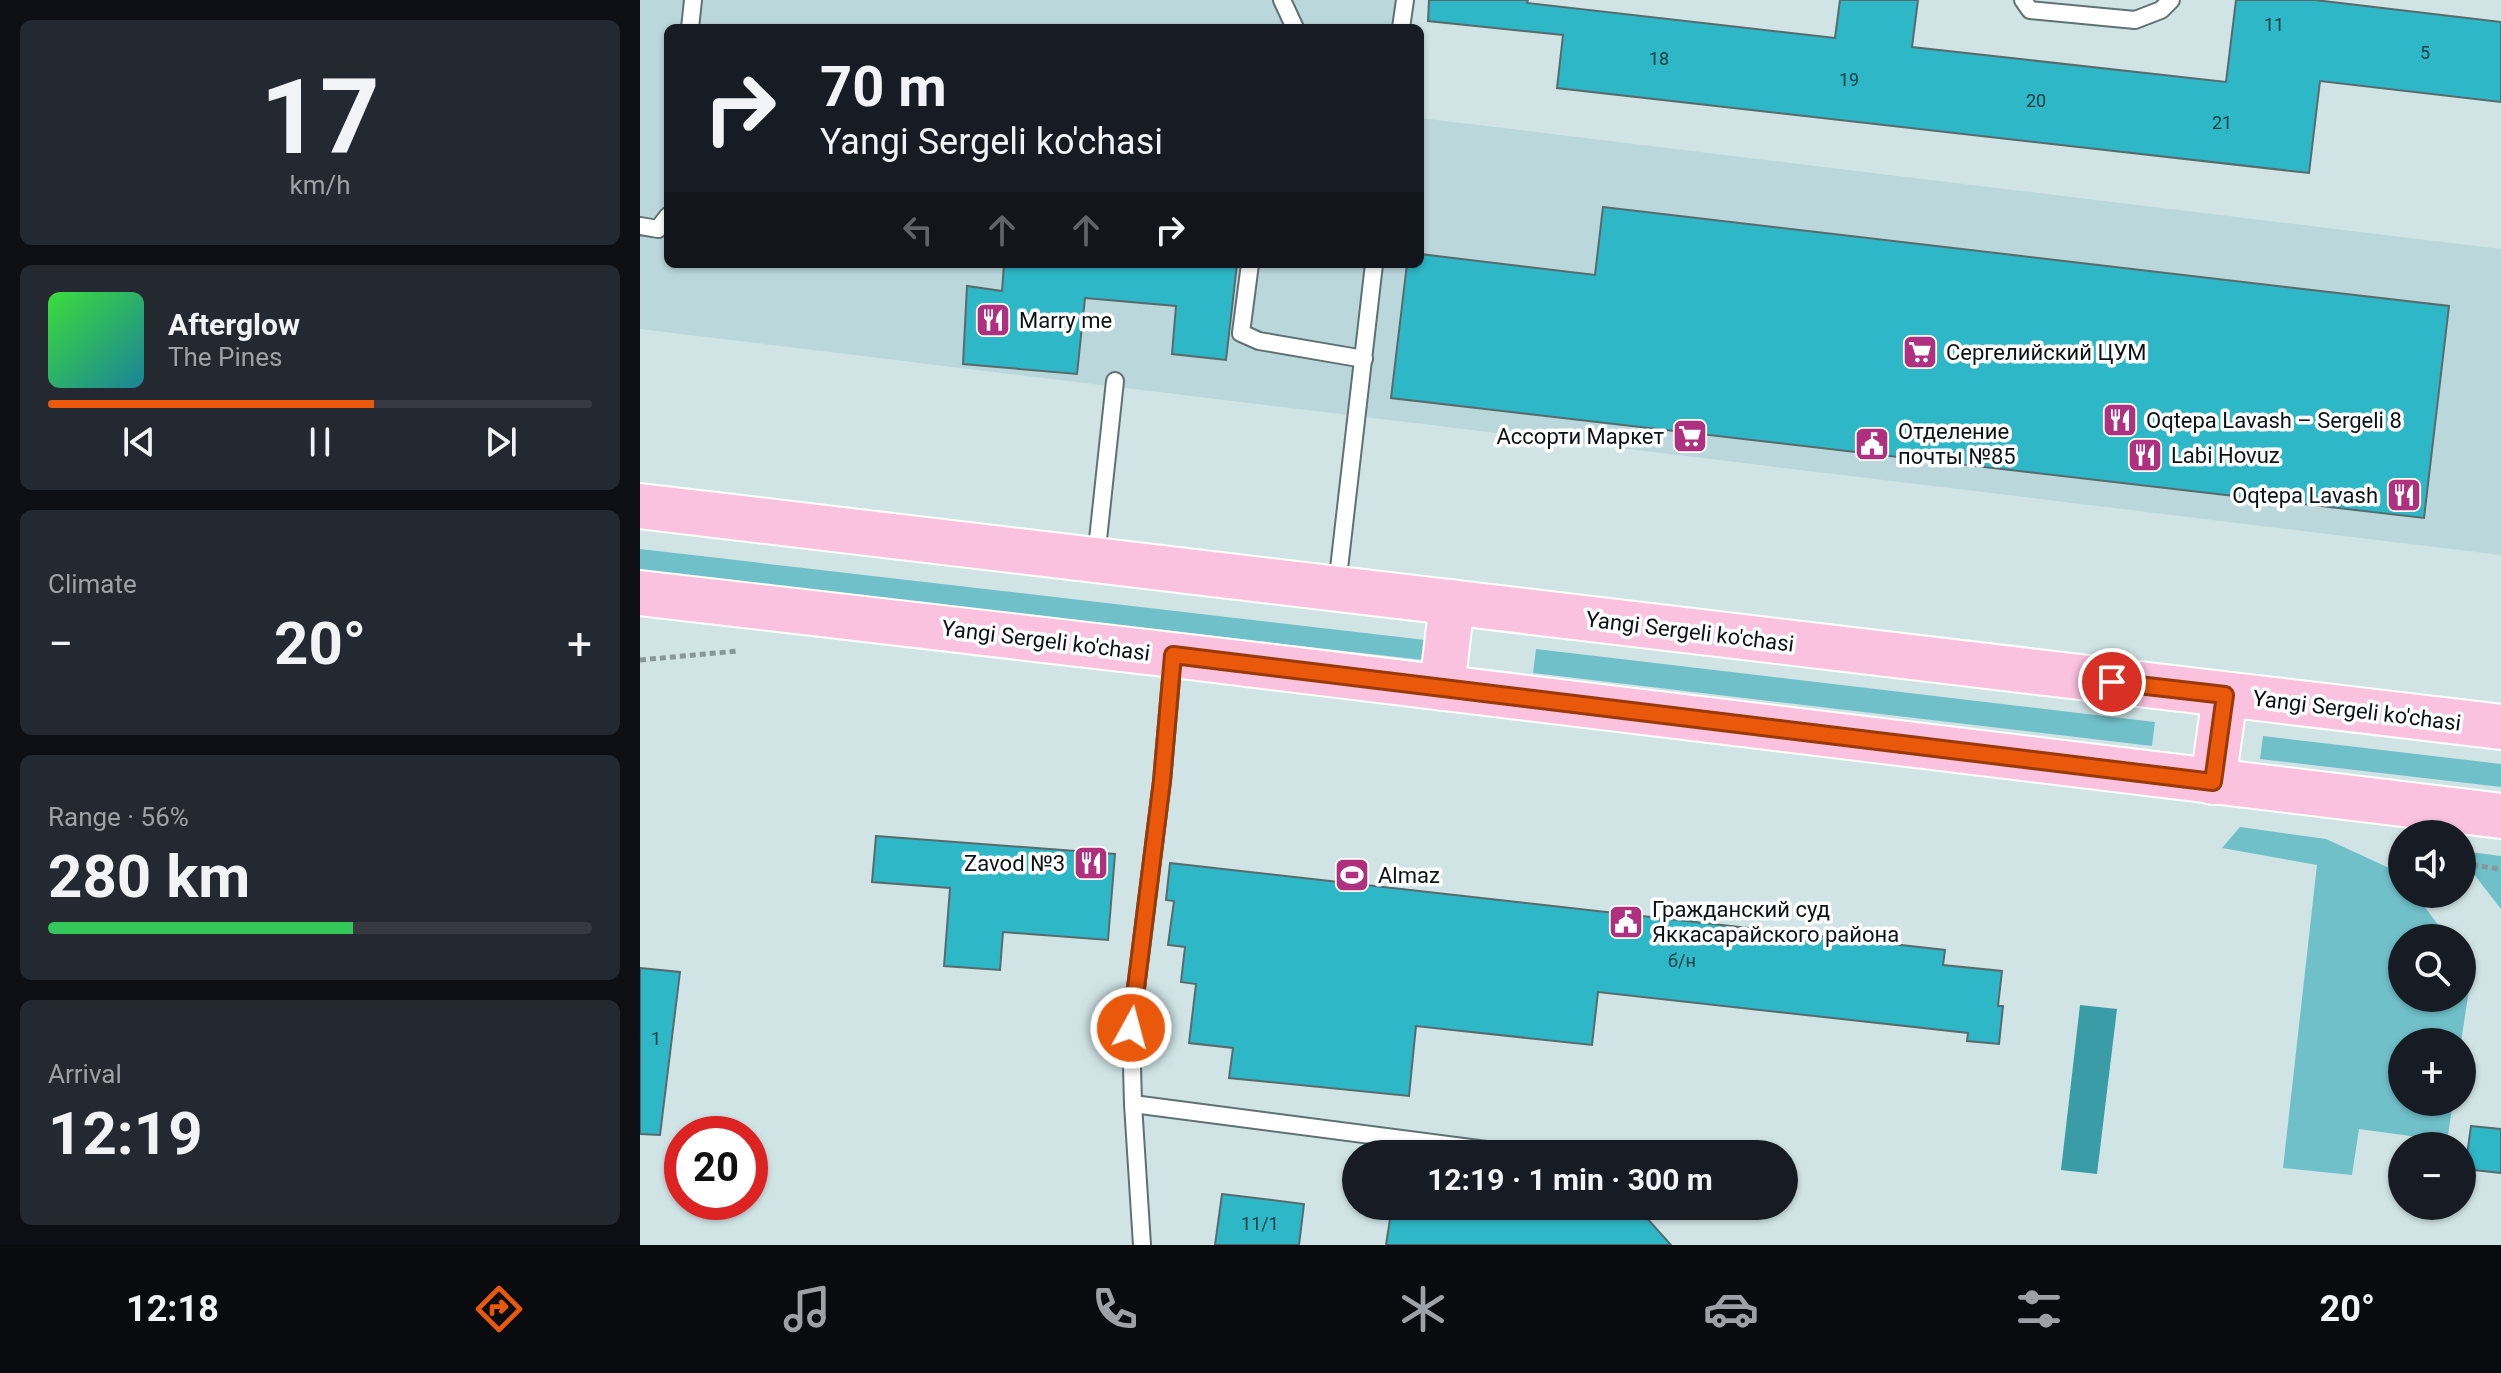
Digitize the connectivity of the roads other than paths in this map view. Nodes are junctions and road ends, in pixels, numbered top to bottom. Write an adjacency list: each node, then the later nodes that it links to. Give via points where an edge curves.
1 (693, 0): 6 (lane)
2 (1405, 0): 9 (lane)
3 (2023, 0): 4 (lane, via 2030,10 2135,20)
4 (2171, 0)
5 (1284, 4): 7 (lane); 8 (lane)
6 (690, 24)
7 (1283, 24)
8 (1293, 24)
9 (1402, 24)
10 (664, 221): 11 (lane, via 658,229)
11 (640, 226)
12 (1249, 268): 14 (lane, via 1241,333 1259,341)
13 (1374, 268): 14 (lane)
14 (1364, 359): 18 (lane)
15 (1115, 381): 17 (lane)
16 (640, 506): 17 (main road, Yangi Sergeli ko'chasi)
17 (1096, 559): 18 (main road, Yangi Sergeli ko'chasi)
18 (1337, 588): 20 (main road, Yangi Sergeli ko'chasi)
19 (640, 593): 21 (main road, Yangi Sergeli ko'chasi)
20 (1452, 602): 22 (main road); 23 (main road, Yangi Sergeli ko'chasi)
21 (1173, 655): 22 (main road, Yangi Sergeli ko'chasi); 27 (lane, via 1131,1028)
22 (1442, 688): 25 (main road, Yangi Sergeli ko'chasi)
23 (2225, 695): 24 (main road, Yangi Sergeli ko'chasi); 25 (main road)
24 (2501, 727)
25 (2213, 782): 26 (main road, Yangi Sergeli ko'chasi)
26 (2501, 816)
27 (1133, 1104): 28 (lane); 29 (lane)
28 (1409, 1140)
29 (1142, 1245)

